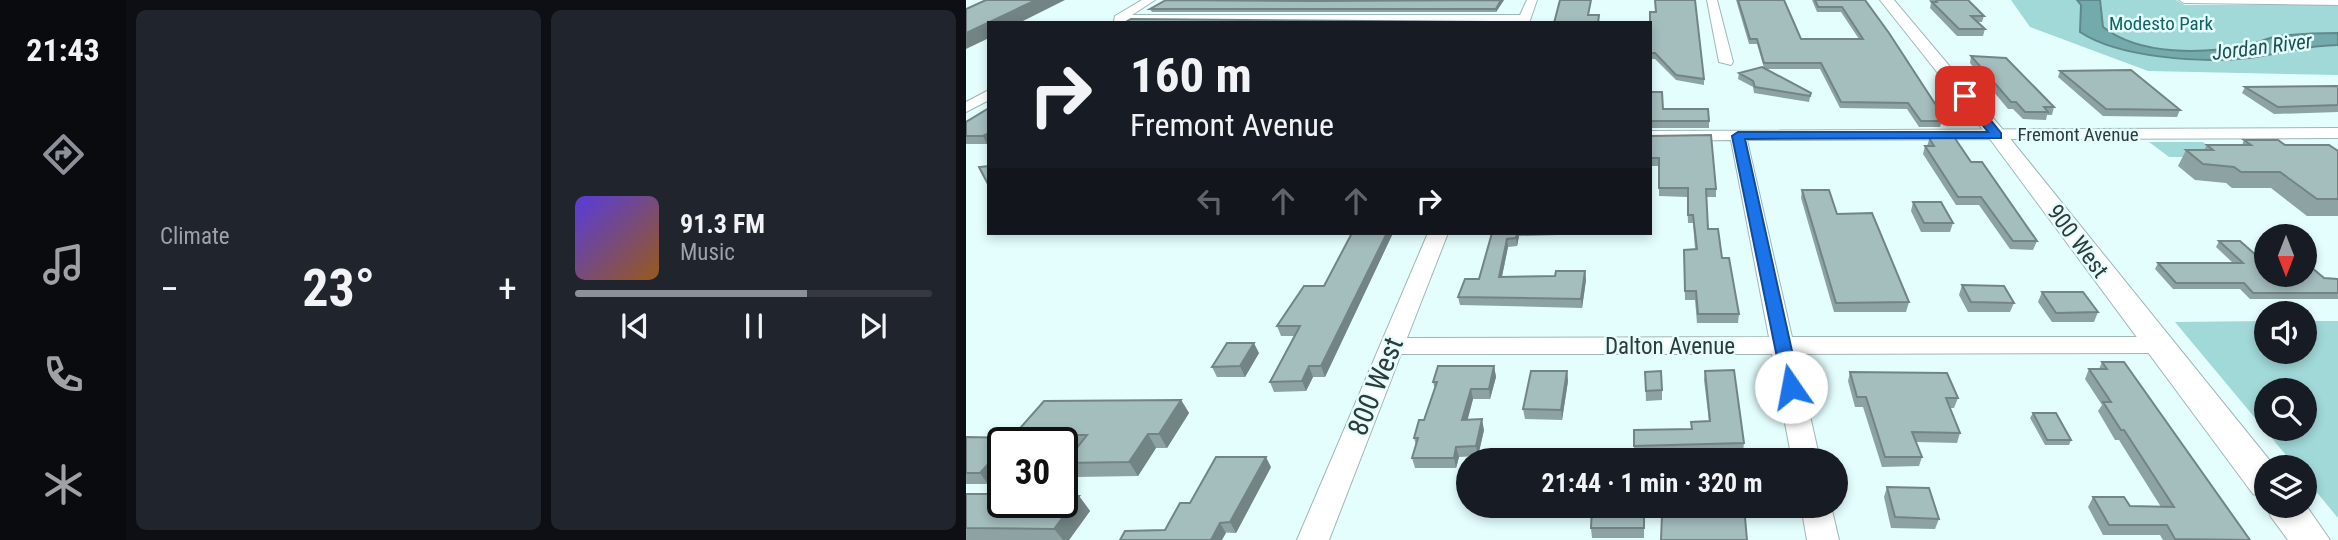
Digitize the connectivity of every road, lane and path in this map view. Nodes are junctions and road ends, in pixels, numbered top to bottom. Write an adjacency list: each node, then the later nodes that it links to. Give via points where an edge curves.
1 (1150, 0): 8 (street)
2 (1532, 0): 9 (street)
3 (1712, 0): 10 (street)
4 (1887, 0): 14 (main road, 900 West)
5 (2186, 1): 6 (street)
6 (2302, 1): 7 (street)
7 (2338, 2)
8 (1115, 21): 9 (street)
9 (1523, 21)
10 (1726, 62)
11 (987, 95): 12 (street)
12 (966, 108)
13 (2338, 133): 14 (street, Fremont Avenue)
14 (1997, 135): 16 (street, Fremont Avenue); 19 (main road, 900 West)
15 (1652, 136): 16 (street, Fremont Avenue)
16 (1738, 136): 18 (street)
17 (1437, 235): 20 (street, 800 West)
18 (1782, 345): 19 (street, Dalton Avenue); 20 (street, Dalton Avenue); 21 (street)
19 (2158, 345): 22 (main road, 900 West)
20 (1392, 346): 25 (street, 800 West)
21 (1803, 448)
22 (2254, 468)
23 (1818, 518): 26 (street)
24 (2294, 518): 27 (main road)
25 (1313, 540)
26 (1823, 540)
27 (2311, 540)

